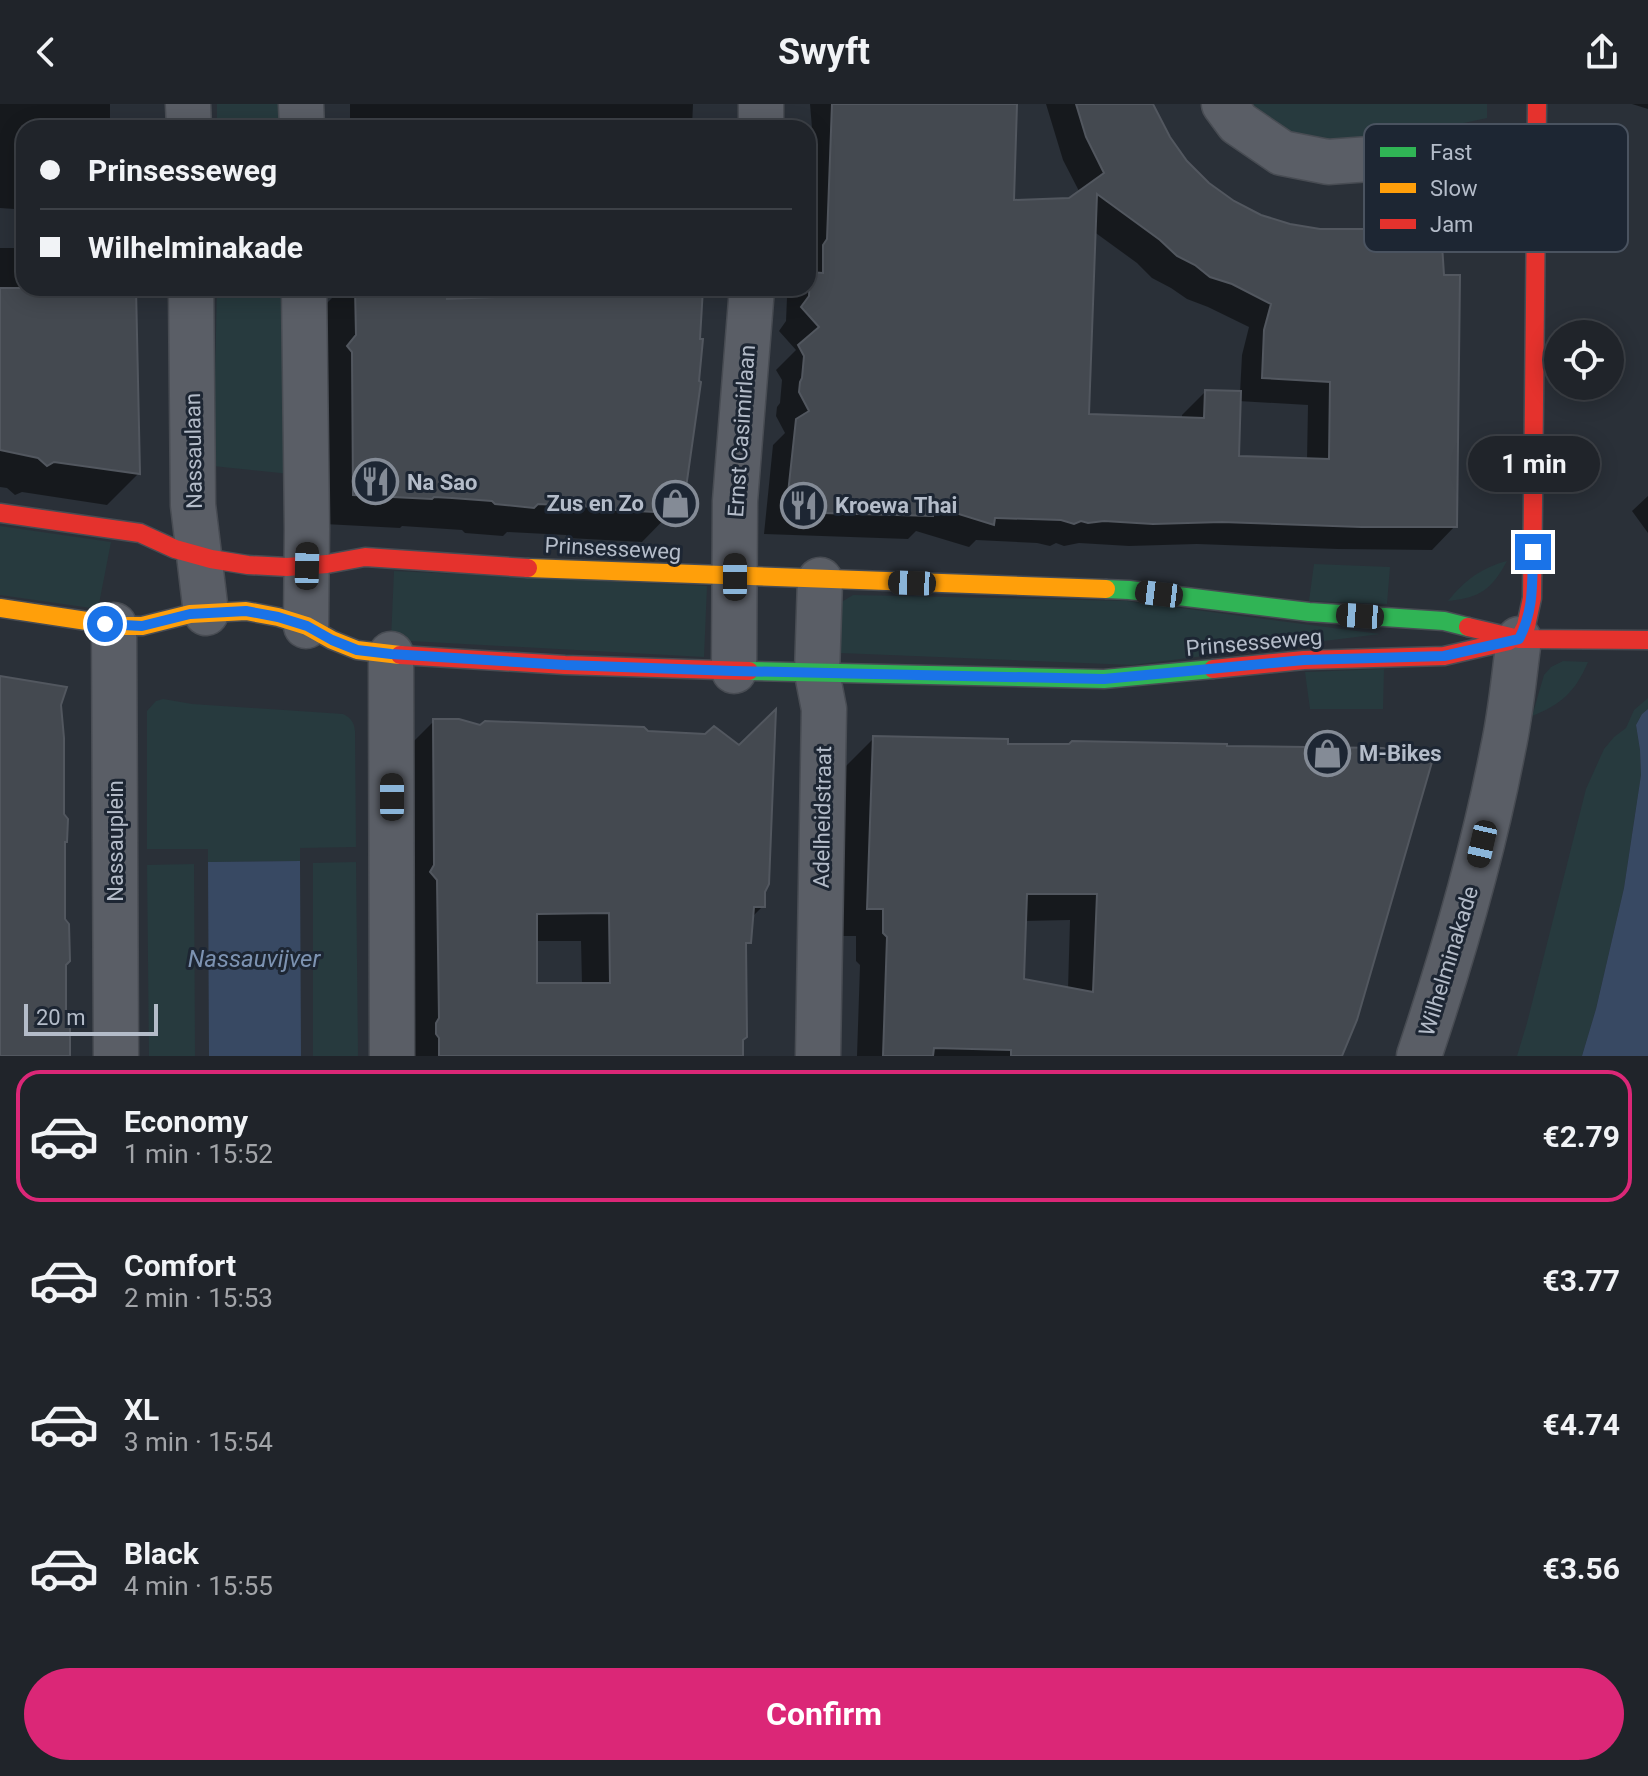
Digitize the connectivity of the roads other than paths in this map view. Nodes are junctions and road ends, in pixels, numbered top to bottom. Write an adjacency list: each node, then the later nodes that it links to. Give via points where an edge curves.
1 (1224, 104): 2 (street, via 1238,123 1282,153 1328,162)
2 (1364, 156)
3 (1536, 252): 16 (street, Wilhelminakade, via 1532,598)
4 (191, 296): 8 (street, Nassaulaan, via 193,505)
5 (304, 296): 9 (street)
6 (751, 296): 10 (street, Ernst Casimirlaan, via 735,501)
7 (0, 513): 8 (street, Prinsesseweg, via 140,533)
8 (199, 556): 9 (street, Prinsesseweg, via 248,565); 13 (street, Nassaulaan)
9 (307, 566): 10 (street, Prinsesseweg, via 365,557); 15 (street)
10 (735, 577): 11 (street, Prinsesseweg); 19 (street, Ernst Casimirlaan)
11 (820, 580): 16 (street, Prinsesseweg, via 1129,590 1309,612 1444,621); 20 (street, Adelheidstraat)
12 (0, 608): 14 (street, Prinsesseweg)
13 (206, 613): 14 (street, Prinsesseweg, via 142,626); 15 (street, Prinsesseweg, via 246,611)
14 (114, 625): 21 (street, Nassauplein)
15 (306, 626): 18 (street, Prinsesseweg, via 357,650)
16 (1519, 639): 17 (street); 20 (street, Prinsesseweg, via 1444,656 1304,660 1104,679); 24 (street, Wilhelminakade, via 1489,815)
17 (1648, 640)
18 (391, 654): 19 (street, Prinsesseweg); 22 (street)
19 (734, 671): 20 (street, Prinsesseweg)
20 (817, 673): 23 (street, Adelheidstraat, via 824,709)
21 (116, 1056)
22 (392, 1056)
23 (818, 1056)
24 (1419, 1056)

